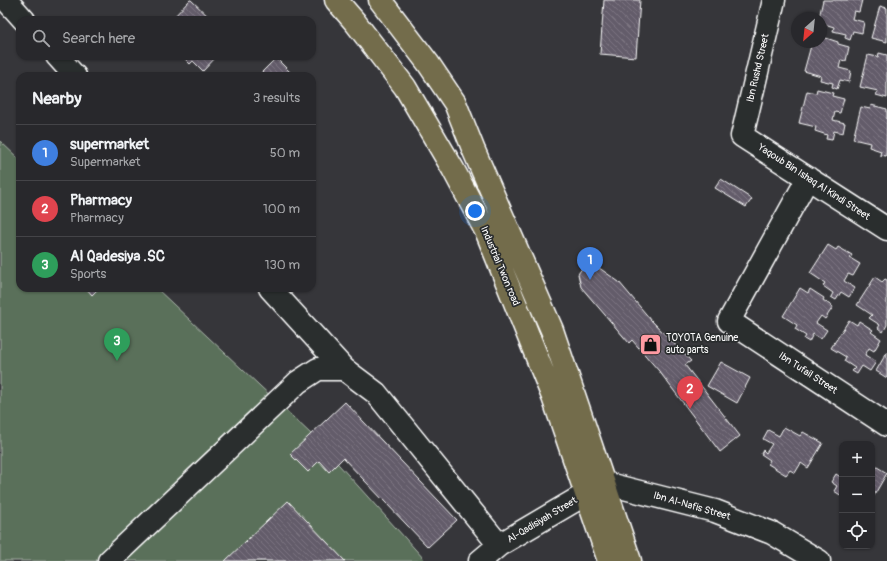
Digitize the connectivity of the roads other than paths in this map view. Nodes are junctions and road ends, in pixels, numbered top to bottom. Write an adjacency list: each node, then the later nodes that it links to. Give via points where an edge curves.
1 (6, 0): 5 (street); 6 (street)
2 (336, 0): 15 (highway, Industrial Twon road, via 405,87 487,233 553,397)
3 (380, 0): 15 (highway, Industrial Twon road, via 456,103 474,151 552,330)
4 (774, 0): 9 (street, Ibn Rushd Street)
5 (0, 5)
6 (20, 16)
7 (61, 60): 8 (street)
8 (71, 72)
9 (742, 136): 10 (street, Yaqoub Bin Ishaq Al Kindi Street)
10 (808, 178): 11 (street, Yaqoub Bin Ishaq Al Kindi Street); 14 (street, Ibn Tufail Street, via 729,321)
11 (887, 229)
12 (274, 292): 13 (street)
13 (344, 368): 16 (street, via 376,393); 17 (street, via 318,369 298,382)
14 (887, 425)
15 (595, 488): 16 (street, Al-Qadisiyah Street); 19 (highway, Industrial Twon road); 20 (highway, Industrial Twon road); 21 (street, Ibn Al-Nafis Street, via 715,511 772,533)
16 (499, 545): 18 (street, Al-Qadisiyah Street)
17 (109, 561)
18 (480, 561)
19 (609, 561)
20 (630, 561)
21 (819, 561)

